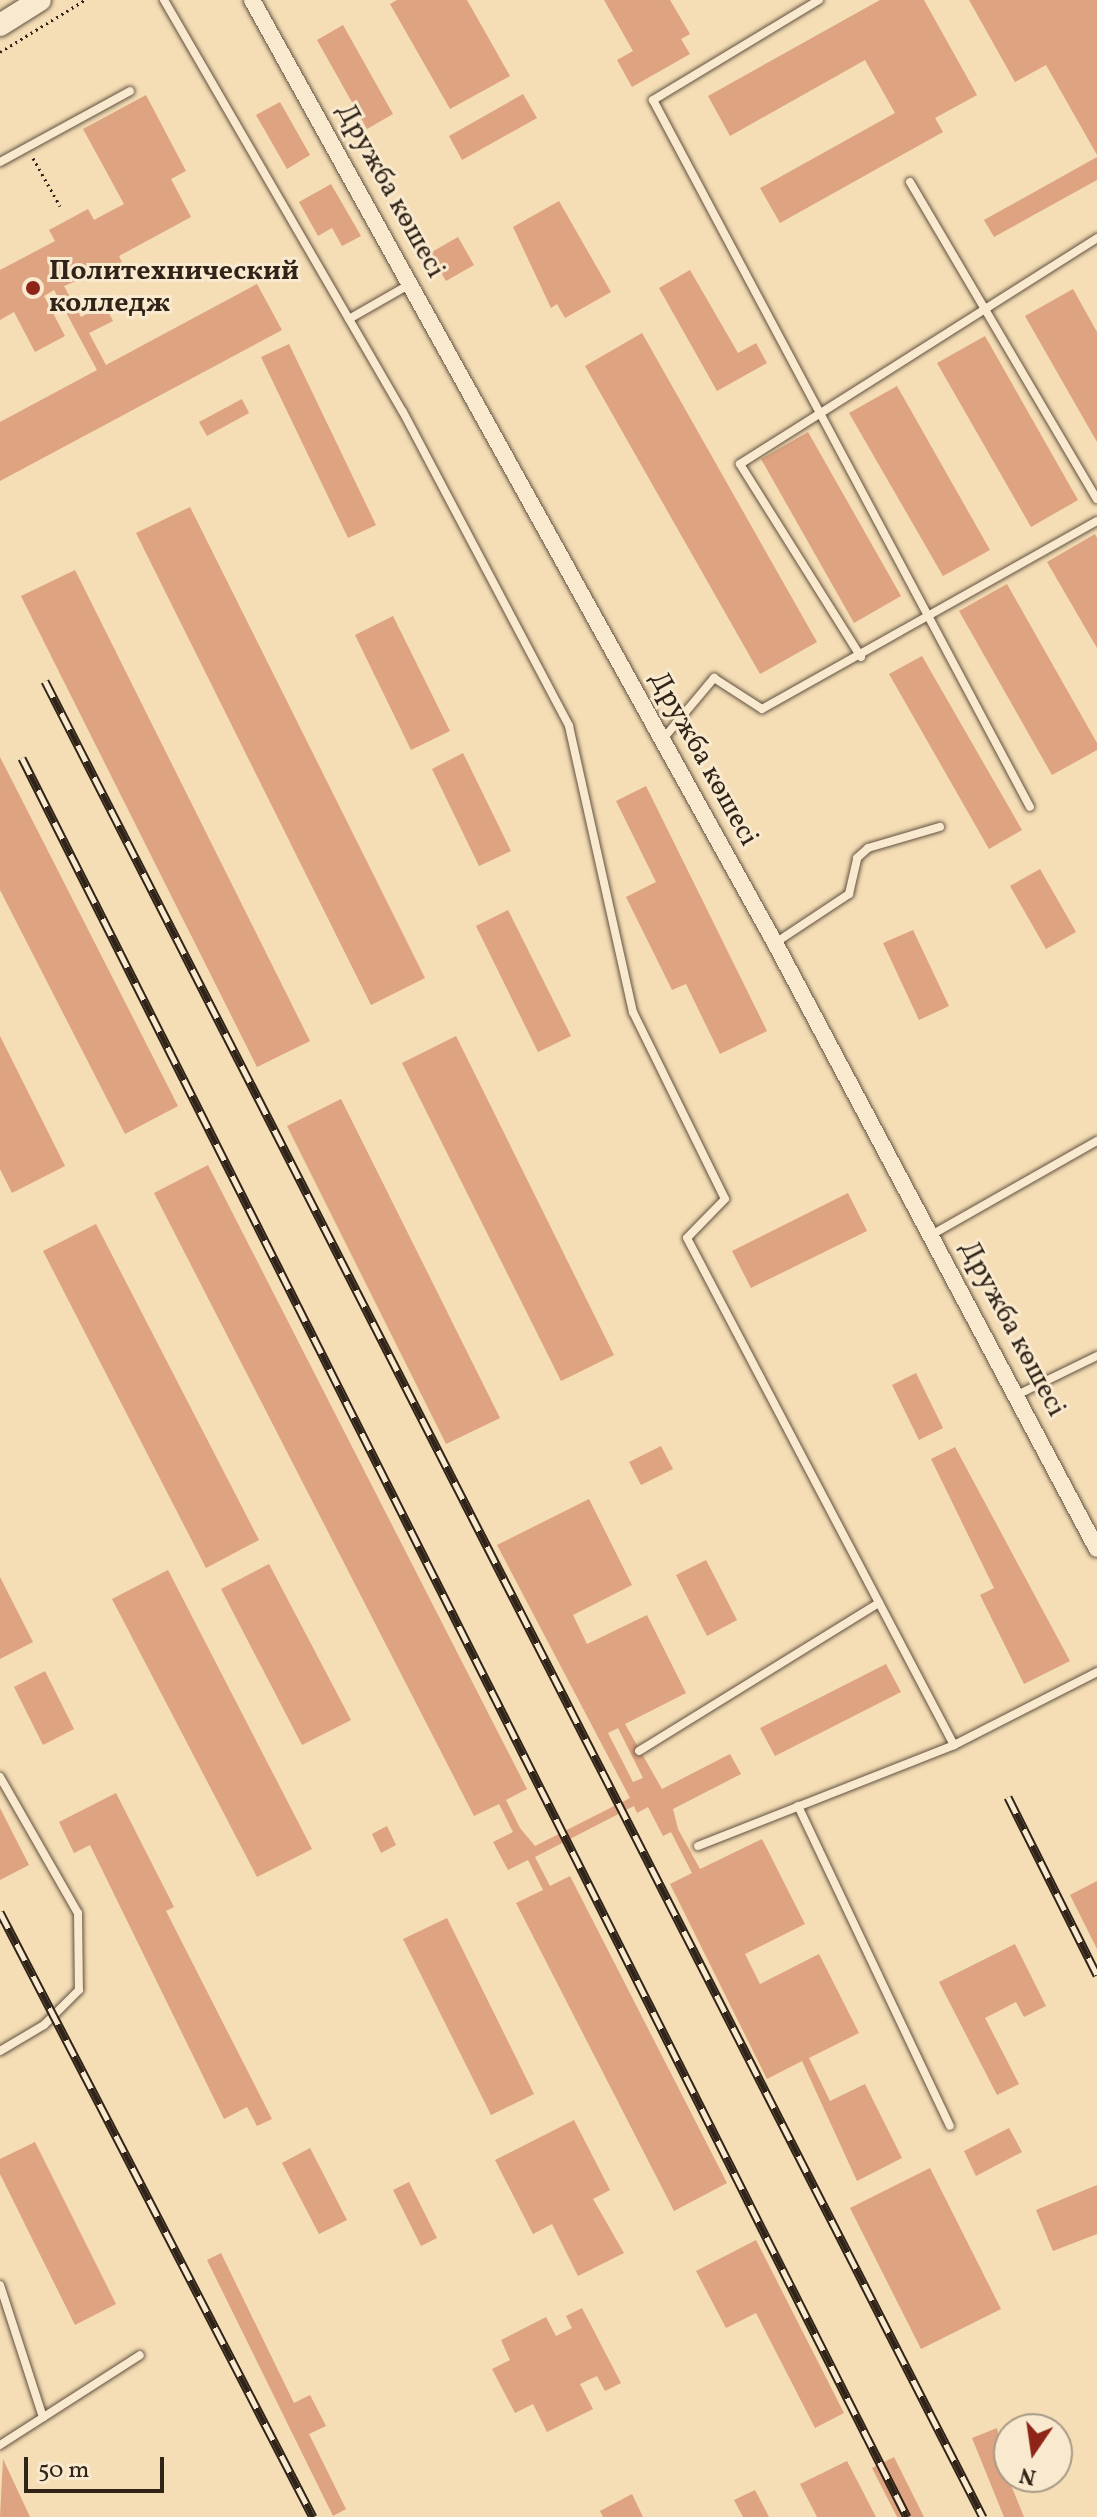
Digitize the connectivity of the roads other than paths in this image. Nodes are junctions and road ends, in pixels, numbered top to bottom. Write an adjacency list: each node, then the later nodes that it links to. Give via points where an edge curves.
1 (40, 0): 5 (main road)
2 (164, 0): 12 (lane)
3 (252, 0): 10 (street, Дружба көшесі)
4 (819, 0): 13 (lane, via 653,100)
5 (0, 25)
6 (130, 91): 7 (lane)
7 (0, 162)
8 (910, 182): 11 (lane)
9 (1097, 238): 11 (lane)
10 (413, 283): 12 (lane); 18 (street, Дружба көшесі)
11 (985, 309): 13 (lane); 14 (lane)
12 (349, 319): 27 (lane, via 569,726 633,1012 725,1199 687,1238)
13 (823, 411): 16 (lane); 17 (lane, via 740,464)
14 (1097, 499)
15 (1097, 521): 16 (lane)
16 (931, 617): 17 (lane); 19 (lane)
17 (861, 657): 18 (lane, via 762,709 714,678)
18 (663, 739): 21 (street, Дружба көшесі)
19 (1030, 807)
20 (940, 827): 21 (lane, via 868,848 857,858 849,894)
21 (775, 943): 23 (street, Дружба көшесі)
22 (1097, 1141): 23 (lane)
23 (933, 1234): 25 (street, Дружба көшесі)
24 (1097, 1356): 25 (lane)
25 (1017, 1395): 26 (street, Дружба көшесі)
26 (1097, 1549)
27 (879, 1603): 29 (lane); 30 (lane)
28 (1097, 1672): 29 (lane)
29 (954, 1745): 32 (lane)
30 (639, 1751)
31 (0, 1777): 34 (lane, via 78,1913 79,1990 44,2025)
32 (798, 1806): 33 (lane); 35 (lane)
33 (698, 1846)
34 (0, 2051)
35 (950, 2126)
36 (0, 2285): 38 (lane)
37 (140, 2355): 38 (lane)
38 (43, 2417): 39 (lane)
39 (0, 2445)

